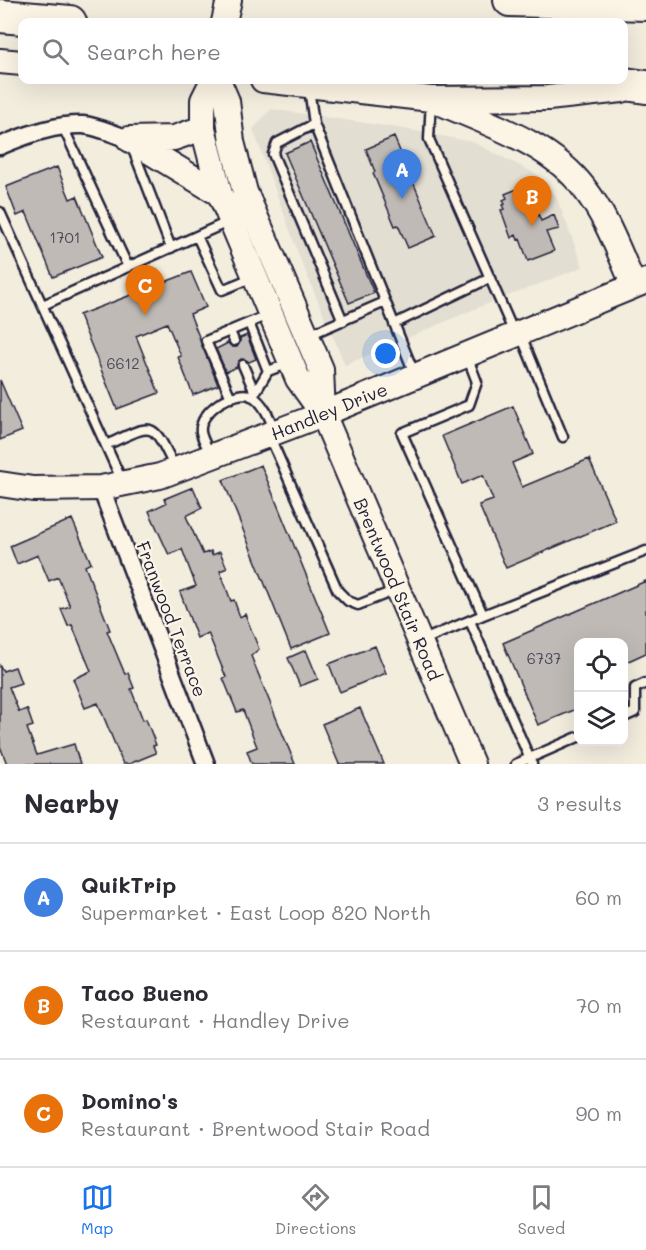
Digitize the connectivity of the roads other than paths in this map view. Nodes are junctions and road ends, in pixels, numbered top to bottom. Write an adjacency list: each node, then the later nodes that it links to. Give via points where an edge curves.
1 (229, 0): 6 (main road)
2 (510, 0): 3 (highway)
3 (646, 4)
4 (0, 16): 5 (highway)
5 (23, 18)
6 (225, 18)
7 (0, 61): 8 (main road)
8 (18, 63)
9 (628, 69): 10 (highway)
10 (646, 70)
11 (211, 84): 20 (main road, Brentwood Stair Road, via 203,100)
12 (220, 84): 39 (main road, Brentwood Stair Road, via 227,101 232,142 245,192)
13 (299, 84): 15 (main road)
14 (625, 84): 16 (highway)
15 (308, 85): 17 (main road); 18 (lane)
16 (646, 87): 17 (main road, via 548,98)
17 (431, 99): 30 (lane, via 429,139); 31 (main road, via 517,137 553,159 583,186)
18 (314, 124): 32 (lane); 35 (lane, via 277,143 273,154)
19 (63, 127): 21 (street, via 84,125); 22 (street); 28 (lane)
20 (203, 128): 21 (main road, via 174,138); 23 (main road, Brentwood Stair Road)
21 (129, 140): 23 (main road); 27 (lane)
22 (0, 146)
23 (220, 194): 25 (main road, Brentwood Stair Road)
24 (0, 212): 33 (lane)
25 (231, 221): 26 (lane); 29 (main road, Brentwood Stair Road)
26 (197, 236): 27 (lane); 29 (lane, via 222,290)
27 (171, 248): 28 (lane)
28 (128, 267): 33 (lane)
29 (255, 276): 34 (main road, Brentwood Stair Road)
30 (490, 278): 36 (lane); 38 (lane)
31 (640, 284): 38 (main road, Handley Drive)
32 (385, 302): 35 (lane); 36 (lane)
33 (43, 305): 51 (lane)
34 (260, 318): 37 (lane); 42 (main road, Brentwood Stair Road); 44 (lane)
35 (343, 321): 39 (lane)
36 (394, 324): 45 (lane)
37 (230, 331): 40 (lane); 47 (lane, via 206,341)
38 (518, 334): 41 (main road, Handley Drive); 50 (lane)
39 (306, 336): 48 (main road, Brentwood Stair Road, via 321,369)
40 (234, 341)
41 (467, 355): 45 (main road, Handley Drive); 58 (lane, via 477,382 469,405 402,433)
42 (291, 362): 44 (lane); 48 (main road, Brentwood Stair Road)
43 (243, 365): 46 (lane)
44 (268, 371): 46 (lane)
45 (415, 376): 48 (main road, Handley Drive)
46 (253, 394): 47 (lane); 49 (lane, via 263,408)
47 (231, 398): 52 (lane, via 206,413 201,423)
48 (323, 414): 49 (main road, Handley Drive); 57 (main road, Brentwood Stair Road)
49 (272, 434): 52 (main road, Handley Drive); 57 (lane, via 338,591 358,605)
50 (563, 437)
51 (106, 445): 53 (lane, via 145,428 154,430); 55 (lane)
52 (212, 456): 53 (main road, Handley Drive)
53 (176, 470): 55 (main road, Handley Drive)
54 (0, 484): 55 (main road, Handley Drive, via 33,489)
55 (112, 486): 65 (street, Franwood Terrace)
56 (646, 551): 58 (lane)
57 (398, 589): 60 (main road, Brentwood Stair Road)
58 (483, 615): 59 (lane)
59 (470, 621): 60 (lane); 64 (lane)
60 (420, 642): 66 (main road, Brentwood Stair Road)
61 (646, 683): 62 (lane, via 635,688 635,712)
62 (628, 715)
63 (574, 739): 64 (lane)
64 (530, 761): 67 (lane)
65 (206, 764)
66 (472, 764)
67 (516, 764)

